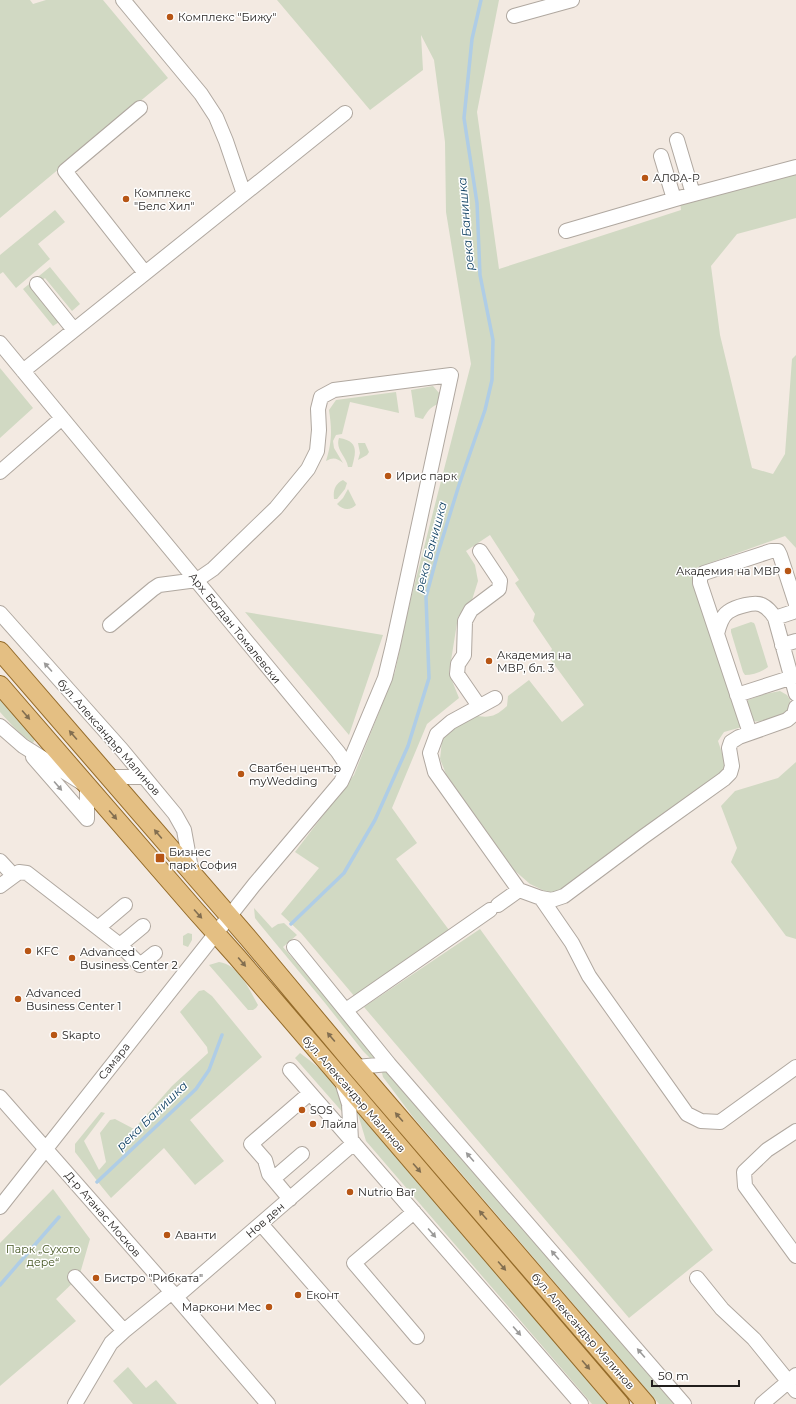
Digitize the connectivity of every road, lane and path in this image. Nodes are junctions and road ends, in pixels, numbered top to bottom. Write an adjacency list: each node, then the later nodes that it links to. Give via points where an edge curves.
1 (123, 0): 9 (street, via 201,94 226,141)
2 (572, 0): 3 (street)
3 (514, 16)
4 (140, 108): 13 (street, via 65,171)
5 (345, 113): 9 (street)
6 (677, 140): 10 (street)
7 (661, 156): 11 (street)
8 (796, 167): 10 (street)
9 (244, 194): 13 (street)
10 (693, 194): 11 (street)
11 (676, 199): 12 (street)
12 (566, 231)
13 (145, 273): 15 (street)
14 (39, 282): 15 (street)
15 (76, 328): 17 (street)
16 (0, 343): 17 (street, Арх. Богдан Томалевски)
17 (23, 371): 18 (street, Арх. Богдан Томалевски)
18 (62, 418): 19 (street); 21 (street, Арх. Богдан Томалевски)
19 (0, 472)
20 (480, 551): 34 (street, via 500,581 499,589 471,610 465,621 464,654 458,664 457,674)
21 (197, 580): 24 (street, via 153,588); 40 (street, Арх. Богдан Томалевски, via 338,752 344,761); 40 (street, via 213,569 276,508 308,469 317,451 318,409 321,397 334,390 451,375 385,678)
22 (0, 613): 39 (street, бул. Александър Малинов, one-way to 22)
23 (775, 618): 25 (street, via 761,604 748,604 728,612 720,622); 25 (street, via 793,612 796,604 780,555 778,551 771,551 704,573 700,577); 27 (street)
24 (110, 625)
25 (717, 634): 32 (street)
26 (796, 641): 27 (street)
27 (782, 645): 29 (street)
28 (0, 651): 43 (main road, бул. Александър Малинов, one-way to 28)
29 (794, 677): 31 (street); 32 (street)
30 (0, 685): 44 (main road, бул. Александър Малинов, one-way to 44)
31 (796, 694)
32 (737, 695): 37 (street)
33 (495, 698): 34 (street)
34 (479, 706): 49 (street, via 451,722 437,734 430,753 435,772)
35 (796, 707): 37 (street, via 794,714 787,720)
36 (0, 726): 38 (street, бул. Александър Малинов)
37 (750, 733): 50 (street, via 732,742 729,748 732,766 724,779 564,896 552,900)
38 (23, 746): 44 (street, бул. Александър Малинов); 44 (street, one-way to 44, via 87,819)
39 (130, 759): 41 (street); 42 (street, бул. Александър Малинов)
40 (346, 771): 52 (street, via 341,782)
41 (130, 776): 42 (street); 43 (street)
42 (144, 776): 46 (street, бул. Александър Малинов, via 175,814 184,830)
43 (110, 777): 46 (main road, бул. Александър Малинов, one-way to 43)
44 (87, 786): 55 (main road, бул. Александър Малинов, one-way to 55)
45 (0, 861): 47 (street)
46 (192, 874): 52 (main road, бул. Александър Малинов)
47 (13, 875): 48 (street); 54 (street, via 19,872 27,873)
48 (0, 886)
49 (519, 890): 50 (street); 59 (street)
50 (541, 898): 62 (street, via 572,943 589,976 687,1114 701,1121 720,1122)
51 (125, 906): 54 (street)
52 (229, 917): 55 (street, Самара); 61 (main road, бул. Александър Малинов, one-way to 52)
53 (143, 926): 56 (street)
54 (99, 928): 56 (street)
55 (215, 933): 64 (main road, бул. Александър Малинов, one-way to 64); 69 (street, Самара)
56 (120, 945): 58 (street, via 140,965)
57 (294, 947): 59 (street)
58 (155, 953)
59 (346, 1010): 60 (street)
60 (389, 1064): 61 (street); 89 (street, one-way to 60)
61 (356, 1067): 88 (main road, бул. Александър Малинов, one-way to 61)
62 (796, 1067)
63 (290, 1070): 65 (street)
64 (340, 1078): 68 (street, via 349,1104); 87 (main road, бул. Александър Малинов, one-way to 87)
65 (310, 1093): 68 (street); 71 (street, via 251,1144 265,1160 269,1174)
66 (0, 1097): 69 (street, Д-р Атанас Москов)
67 (796, 1130): 76 (street, via 768,1150 744,1172 745,1186)
68 (352, 1142): 72 (street, Нов ден); 74 (street)
69 (46, 1149): 73 (street, Самара); 79 (street, Д-р Атанас Москов)
70 (302, 1154): 71 (street)
71 (273, 1178): 72 (street)
72 (290, 1199): 75 (street, Нов ден)
73 (0, 1207)
74 (414, 1212): 81 (street, via 354,1263); 86 (street, one-way to 86)
75 (261, 1224): 79 (street, Нов ден); 85 (street)
76 (796, 1256)
77 (75, 1277): 80 (street)
78 (697, 1278): 82 (street, via 722,1309)
79 (174, 1294): 80 (street, Нов ден); 84 (street, Д-р Атанас Москов)
80 (124, 1331): 83 (street, Нов ден, via 111,1343)
81 (417, 1337)
82 (794, 1382): 90 (street)
83 (75, 1404)
84 (268, 1404)
85 (418, 1404)
86 (581, 1404)
87 (620, 1404)
88 (646, 1404)
89 (684, 1404)
90 (762, 1404)

